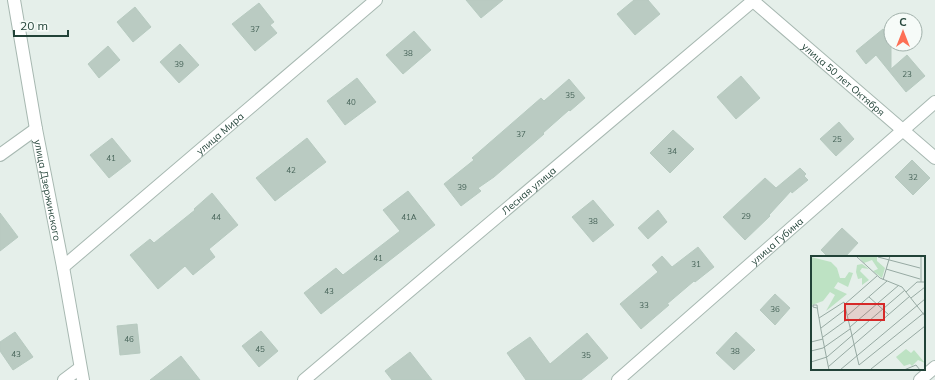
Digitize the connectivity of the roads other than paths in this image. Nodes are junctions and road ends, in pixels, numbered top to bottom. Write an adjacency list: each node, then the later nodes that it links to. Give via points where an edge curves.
1 (14, 0): 5 (street, улица Дзержинского)
2 (376, 0): 9 (street, улица Мира)
3 (753, 0): 6 (street, улица 50 лет Октября); 13 (street, Лесная улица)
4 (935, 102): 6 (street, улица Губина)
5 (36, 129): 7 (street); 9 (street, улица Дзержинского)
6 (903, 130): 8 (street, улица 50 лет Октября); 14 (street, улица Губина)
7 (0, 155)
8 (935, 158)
9 (63, 267): 11 (street, улица Дзержинского)
10 (935, 367): 15 (street)
11 (82, 374): 12 (street)
12 (64, 380)
13 (304, 380)
14 (618, 380)
15 (920, 380)

